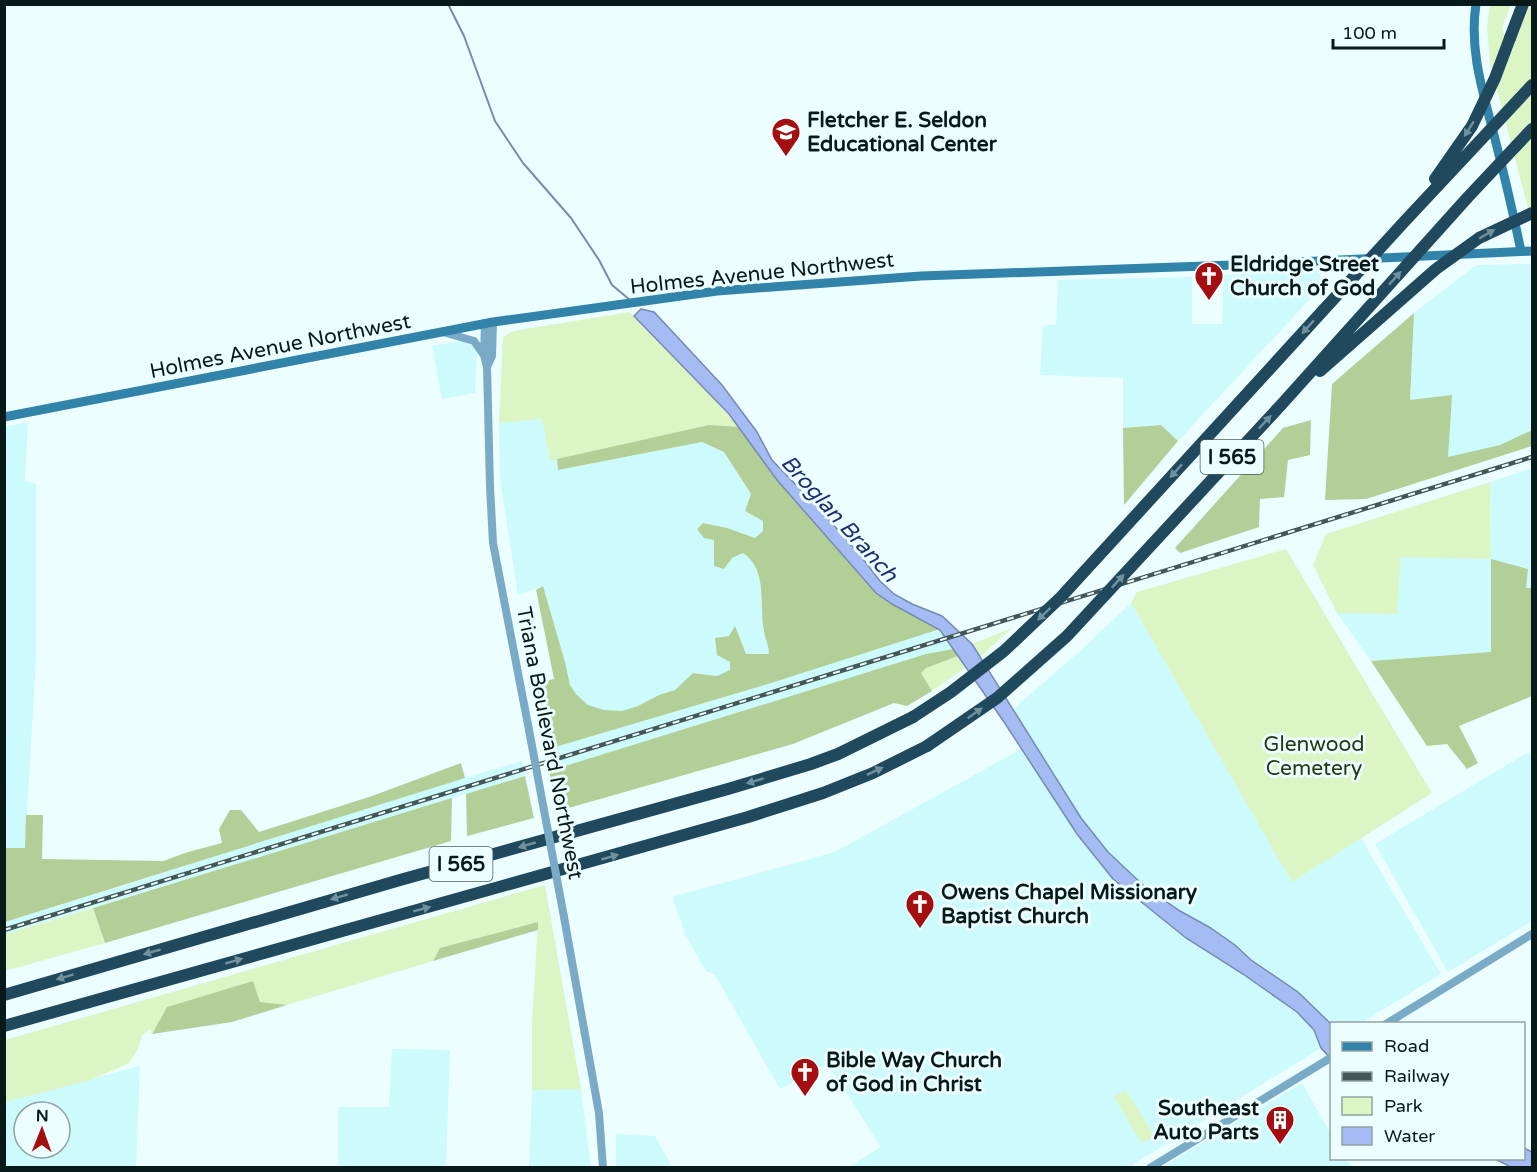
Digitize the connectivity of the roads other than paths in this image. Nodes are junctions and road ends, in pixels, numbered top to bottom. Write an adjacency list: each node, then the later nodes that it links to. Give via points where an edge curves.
1 (1476, 4): 7 (main road, via 1473,38 1478,70)
2 (1523, 4): 6 (highway, one-way to 6, bridge, via 1472,126)
3 (1533, 85): 6 (highway, I 565, bridge)
4 (1533, 130): 13 (highway, I 565, one-way to 4, bridge)
5 (1533, 213): 13 (highway, one-way to 5, bridge, via 1436,269 1479,238)
6 (1404, 222): 16 (highway, I 565, one-way to 16, bridge, via 1061,597 1004,651 913,717 811,764)
7 (1521, 251): 8 (main road, Holmes Avenue Northwest); 9 (main road, Holmes Avenue Northwest, via 921,276 662,298)
8 (1533, 251)
9 (490, 323): 10 (main road, Holmes Avenue Northwest); 11 (street, Triana Boulevard Northwest); 12 (street, via 492,356)
10 (444, 332): 11 (street, via 474,341); 14 (main road, Holmes Avenue Northwest)
11 (484, 355): 12 (street, Triana Boulevard Northwest)
12 (487, 367): 20 (street, Triana Boulevard Northwest, bridge, via 493,543 599,1113)
13 (1281, 405): 18 (highway, I 565, one-way to 13, bridge, via 748,817 823,794 873,773 927,746 997,698 1067,636)
14 (4, 417)
15 (1533, 934): 17 (street)
16 (4, 995)
17 (1388, 1022)
18 (4, 1026)
19 (1330, 1058): 21 (street)
20 (603, 1167)
21 (1150, 1167)

